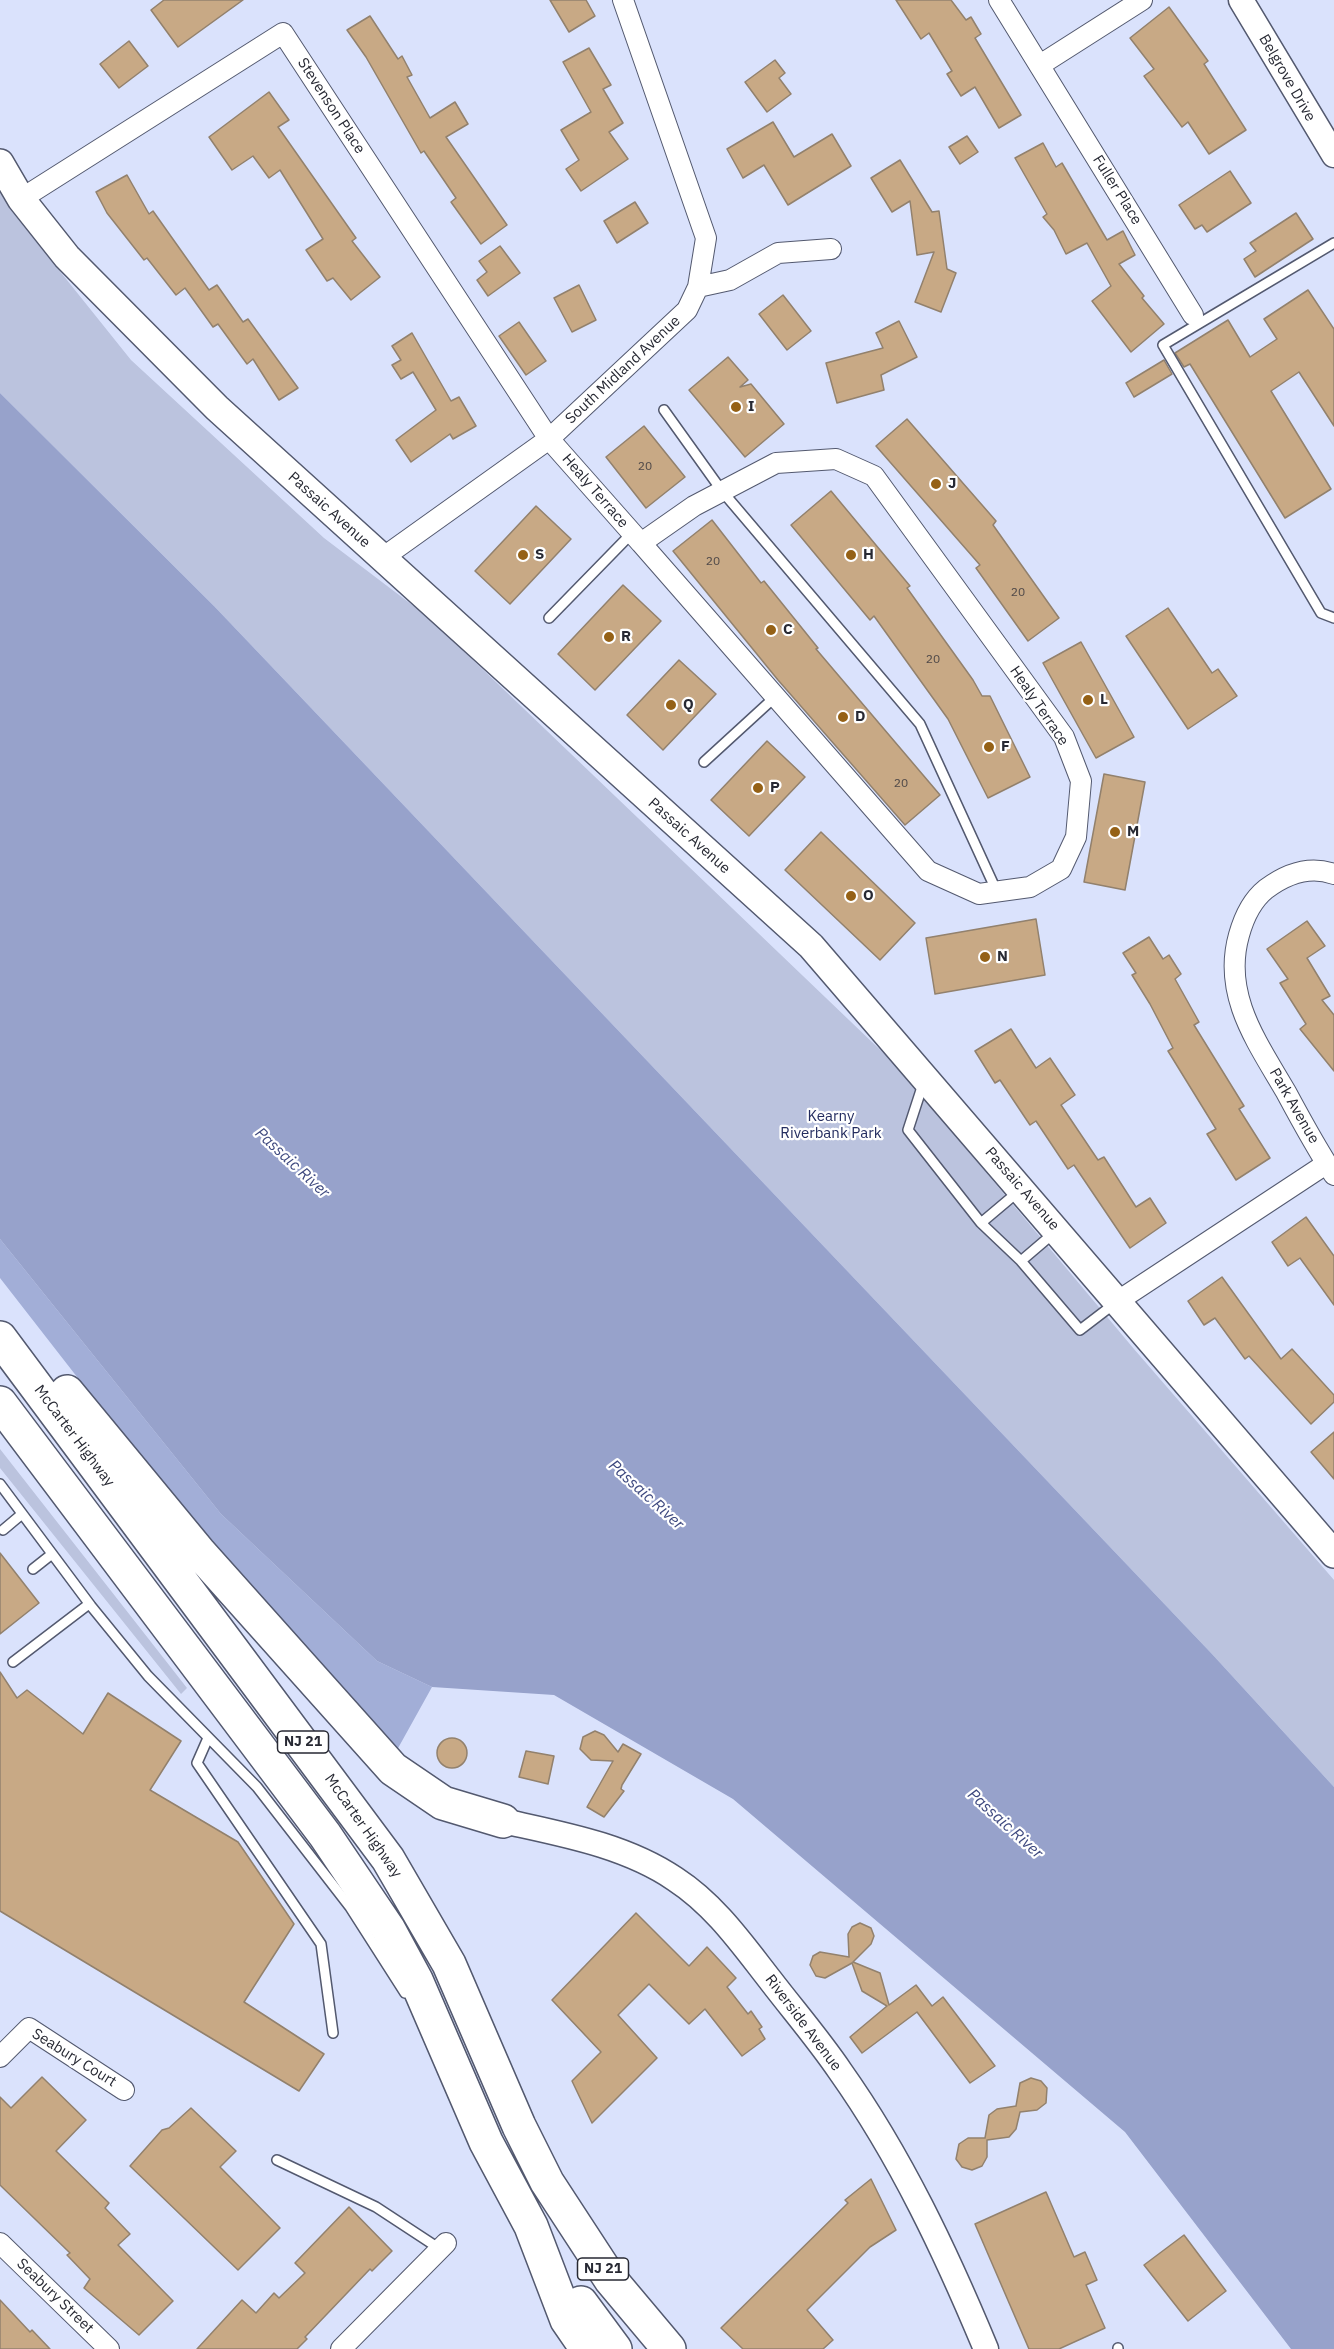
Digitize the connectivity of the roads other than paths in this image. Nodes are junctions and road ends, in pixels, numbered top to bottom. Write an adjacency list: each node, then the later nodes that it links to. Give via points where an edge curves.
1 (623, 0): 11 (street, South Midland Avenue, via 706,238)
2 (999, 0): 5 (street, Fuller Place)
3 (1143, 0): 5 (street)
4 (1241, 0): 6 (street, Belgrove Drive)
5 (1040, 65): 12 (street, Fuller Place)
6 (1334, 153)
7 (0, 163): 8 (main road, Passaic Avenue)
8 (21, 199): 14 (street, Stevenson Place, via 283,33); 17 (main road, Passaic Avenue, via 119,313)
9 (1334, 243): 19 (lane, via 1163,345 1321,613)
10 (831, 249): 11 (street, via 778,253 730,280)
11 (698, 287): 14 (street, South Midland Avenue, via 687,310)
12 (1193, 315)
13 (664, 410): 15 (lane)
14 (549, 439): 16 (street, Healy Terrace); 17 (street, South Midland Avenue)
15 (722, 491): 16 (street, Healy Terrace); 23 (lane, via 920,724); 23 (street, Healy Terrace, via 776,464 836,459 874,476 1064,737 1081,781 1076,837 1061,869 1030,887)
16 (636, 538): 18 (lane); 20 (street, Healy Terrace)
17 (381, 559): 24 (main road, Passaic Avenue, via 811,946)
18 (549, 618)
19 (1334, 618)
20 (775, 697): 21 (lane); 23 (street, Healy Terrace, via 928,871 979,894)
21 (704, 762)
22 (1334, 874): 25 (street, Park Avenue, via 1304,870 1278,879 1256,897 1242,922 1234,953 1234,981 1246,1022)
23 (997, 892)
24 (925, 1078): 26 (main road, Passaic Avenue); 27 (lane, via 908,1130)
25 (1330, 1169): 30 (street, Park Avenue)
26 (1021, 1189): 27 (lane); 28 (main road, Passaic Avenue)
27 (981, 1224): 29 (lane)
28 (1057, 1230): 29 (lane); 30 (main road, Passaic Avenue)
29 (1021, 1261): 30 (lane, via 1080,1330)
30 (1118, 1301): 38 (main road, Passaic Avenue)
31 (0, 1313): 43 (highway, via 176,1525 372,1748 393,1769 443,1803)
32 (0, 1338): 58 (highway, McCarter Highway / NJ 21, via 388,1859 449,1964 547,2182 611,2280)
33 (0, 1403): 49 (highway, NJ 21, via 360,1885 416,1980)
34 (0, 1484): 35 (lane)
35 (22, 1514): 36 (lane); 37 (lane)
36 (3, 1530)
37 (52, 1554): 39 (lane); 40 (lane)
38 (1334, 1554)
39 (33, 1569)
40 (89, 1604): 41 (lane); 42 (lane, via 148,1676)
41 (13, 1662)
42 (208, 1738): 44 (lane, via 257,1787 322,1869); 46 (lane, via 197,1763 321,1944)
43 (503, 1821): 59 (street, Riverside Avenue, via 568,1836 642,1862 673,1877 725,1923 841,2072 877,2127 939,2242)
44 (411, 2003)
45 (422, 2022): 49 (lane)
46 (333, 2033)
47 (0, 2057): 48 (street, Seabury Court, via 29,2028)
48 (124, 2090)
49 (462, 2090): 51 (highway, NJ 21)
50 (277, 2160): 53 (lane, via 376,2207)
51 (531, 2226): 56 (highway, via 567,2320); 57 (highway, NJ 21)
52 (0, 2244): 54 (street, Seabury Street)
53 (443, 2246): 55 (street)
54 (109, 2349)
55 (341, 2349)
56 (587, 2349)
57 (615, 2349)
58 (669, 2349)
59 (986, 2349)

